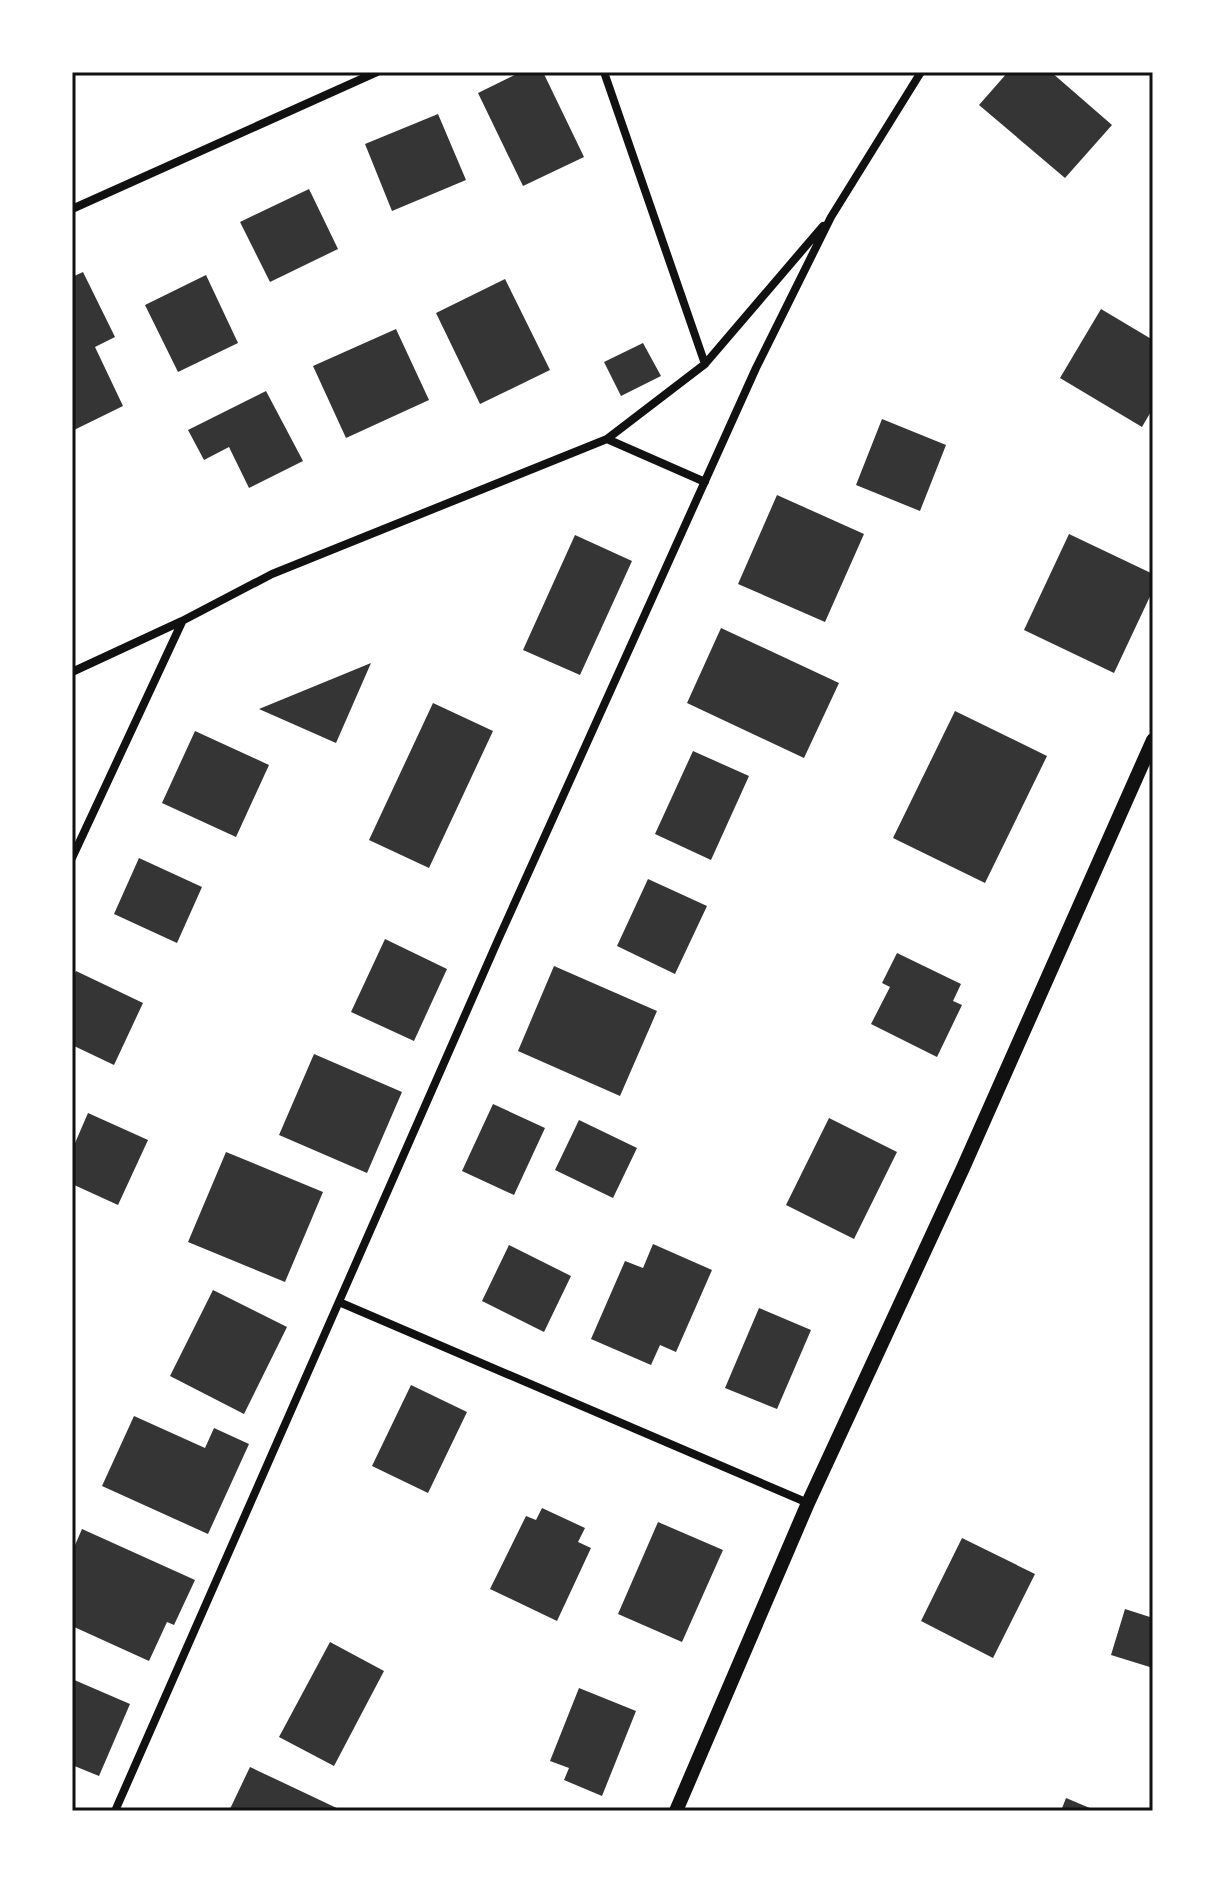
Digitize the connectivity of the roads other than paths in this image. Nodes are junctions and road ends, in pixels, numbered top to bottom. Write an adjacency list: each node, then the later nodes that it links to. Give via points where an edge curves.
1 (377, 72): 4 (street)
2 (604, 72): 6 (street)
3 (921, 72): 5 (street)
4 (72, 209)
5 (831, 217): 6 (street); 8 (street)
6 (705, 364): 7 (street)
7 (607, 439): 8 (street); 9 (street, via 272,574)
8 (705, 482): 13 (street)
9 (182, 621): 10 (street); 12 (street)
10 (72, 672)
11 (1153, 740): 14 (street)
12 (72, 858)
13 (339, 1302): 14 (street); 15 (street)
14 (808, 1503): 16 (street)
15 (115, 1811)
16 (676, 1811)

